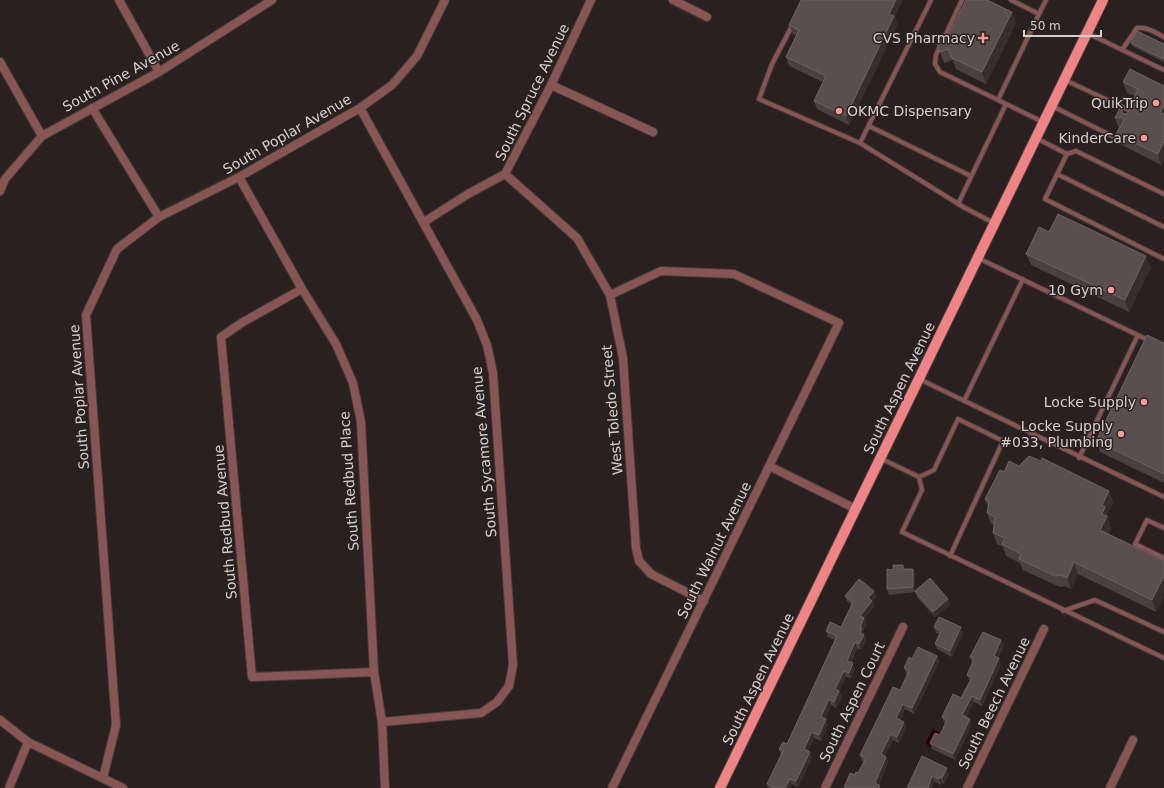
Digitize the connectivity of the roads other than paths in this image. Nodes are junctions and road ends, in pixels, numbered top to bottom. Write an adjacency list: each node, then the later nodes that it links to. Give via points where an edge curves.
1 (120, 0): 19 (street)
2 (272, 0): 19 (street, South Pine Avenue)
3 (445, 0): 26 (street, South Poplar Avenue, via 417,56 392,85)
4 (591, 0): 21 (street, South Spruce Avenue)
5 (673, 0): 12 (street)
6 (931, 0): 29 (lane)
7 (962, 0): 22 (lane, via 936,55 935,64 940,72)
8 (1011, 0): 11 (lane)
9 (1046, 0): 11 (lane)
10 (1103, 0): 14 (main road, South Aspen Avenue)
11 (1039, 14): 22 (lane)
12 (707, 17)
13 (796, 18): 34 (lane, via 772,64 760,99)
14 (1087, 33): 16 (lane); 20 (main road, South Aspen Avenue)
15 (1164, 37): 16 (lane, via 1141,27 1137,28)
16 (1122, 50): 18 (lane)
17 (0, 62): 32 (street)
18 (1164, 70)
19 (159, 72): 25 (street, South Pine Avenue)
20 (1064, 80): 24 (main road, South Aspen Avenue); 27 (lane, via 1133,113)
21 (551, 85): 30 (street); 36 (street, South Spruce Avenue)
22 (998, 100): 23 (lane)
23 (1006, 104): 28 (lane); 38 (lane)
24 (1052, 105): 28 (main road, South Aspen Avenue); 31 (lane, via 1120,140)
25 (92, 108): 32 (street, South Pine Avenue); 43 (street)
26 (360, 108): 39 (street, South Poplar Avenue); 44 (street, South Sycamore Avenue)
27 (1131, 117)
28 (1044, 122): 33 (main road, South Aspen Avenue)
29 (869, 126): 34 (lane); 38 (lane)
30 (653, 132)
31 (1124, 132)
32 (42, 136): 40 (street, South Pine Avenue, via 5,179)
33 (1036, 138): 35 (lane); 45 (main road, South Aspen Avenue)
34 (860, 143): 42 (lane)
35 (1067, 154): 37 (lane); 41 (lane, via 1076,151)
36 (505, 174): 44 (street, South Spruce Avenue); 51 (street, West Toledo Street, via 577,238)
37 (1057, 174): 46 (lane); 48 (lane, via 1045,199)
38 (971, 176): 42 (lane)
39 (239, 178): 43 (street, South Poplar Avenue); 50 (street, South Redbud Place)
40 (0, 192)
41 (1164, 194)
42 (958, 204): 45 (lane)
43 (159, 217): 76 (street, South Poplar Avenue, via 118,249 86,315 116,725)
44 (424, 222): 73 (street, South Sycamore Avenue, via 477,320 487,345 493,373 513,666 509,686 497,702 481,713)
45 (995, 223): 47 (main road, South Aspen Avenue)
46 (1164, 227)
47 (978, 258): 49 (lane); 54 (main road, South Aspen Avenue)
48 (1164, 259)
49 (1023, 279): 52 (lane); 55 (lane)
50 (302, 289): 71 (street, South Redbud Place, via 336,344 353,383 361,422); 71 (street, South Redbud Avenue, via 221,337 252,677)
51 (610, 294): 58 (street, South Walnut Avenue, via 661,271 734,274 839,323); 65 (street, West Toledo Street, via 623,358 636,548 640,562 650,574)
52 (1138, 335): 53 (lane); 56 (lane)
53 (1150, 341)
54 (919, 379): 55 (lane); 57 (main road, South Aspen Avenue)
55 (964, 401): 56 (lane)
56 (1079, 458): 60 (lane)
57 (881, 459): 59 (lane); 61 (main road, South Aspen Avenue)
58 (769, 466): 61 (street); 65 (street, South Walnut Avenue)
59 (919, 478): 63 (lane, via 922,490 902,532); 63 (lane, via 934,470 958,419 1003,441)
60 (1164, 497)
61 (856, 509): 81 (main road, South Aspen Avenue)
62 (1164, 528): 64 (lane, via 1147,520 1135,544)
63 (950, 556): 66 (lane)
64 (1164, 558)
65 (704, 601): 80 (street, South Walnut Avenue)
66 (1064, 611): 69 (lane, via 1095,600); 70 (lane)
67 (902, 627): 82 (street, South Aspen Court)
68 (1044, 629): 83 (street, South Beech Avenue)
69 (1164, 632)
70 (1164, 658)
71 (374, 672): 73 (street, South Redbud Place)
72 (0, 720): 75 (street)
73 (382, 722): 79 (street, South Redbud Place)
74 (1133, 740): 84 (street)
75 (28, 742): 76 (street); 77 (street)
76 (103, 778): 78 (street)
77 (10, 788)
78 (123, 788)
79 (385, 788)
80 (612, 788)
81 (720, 788)
82 (825, 788)
83 (967, 788)
84 (1110, 788)

